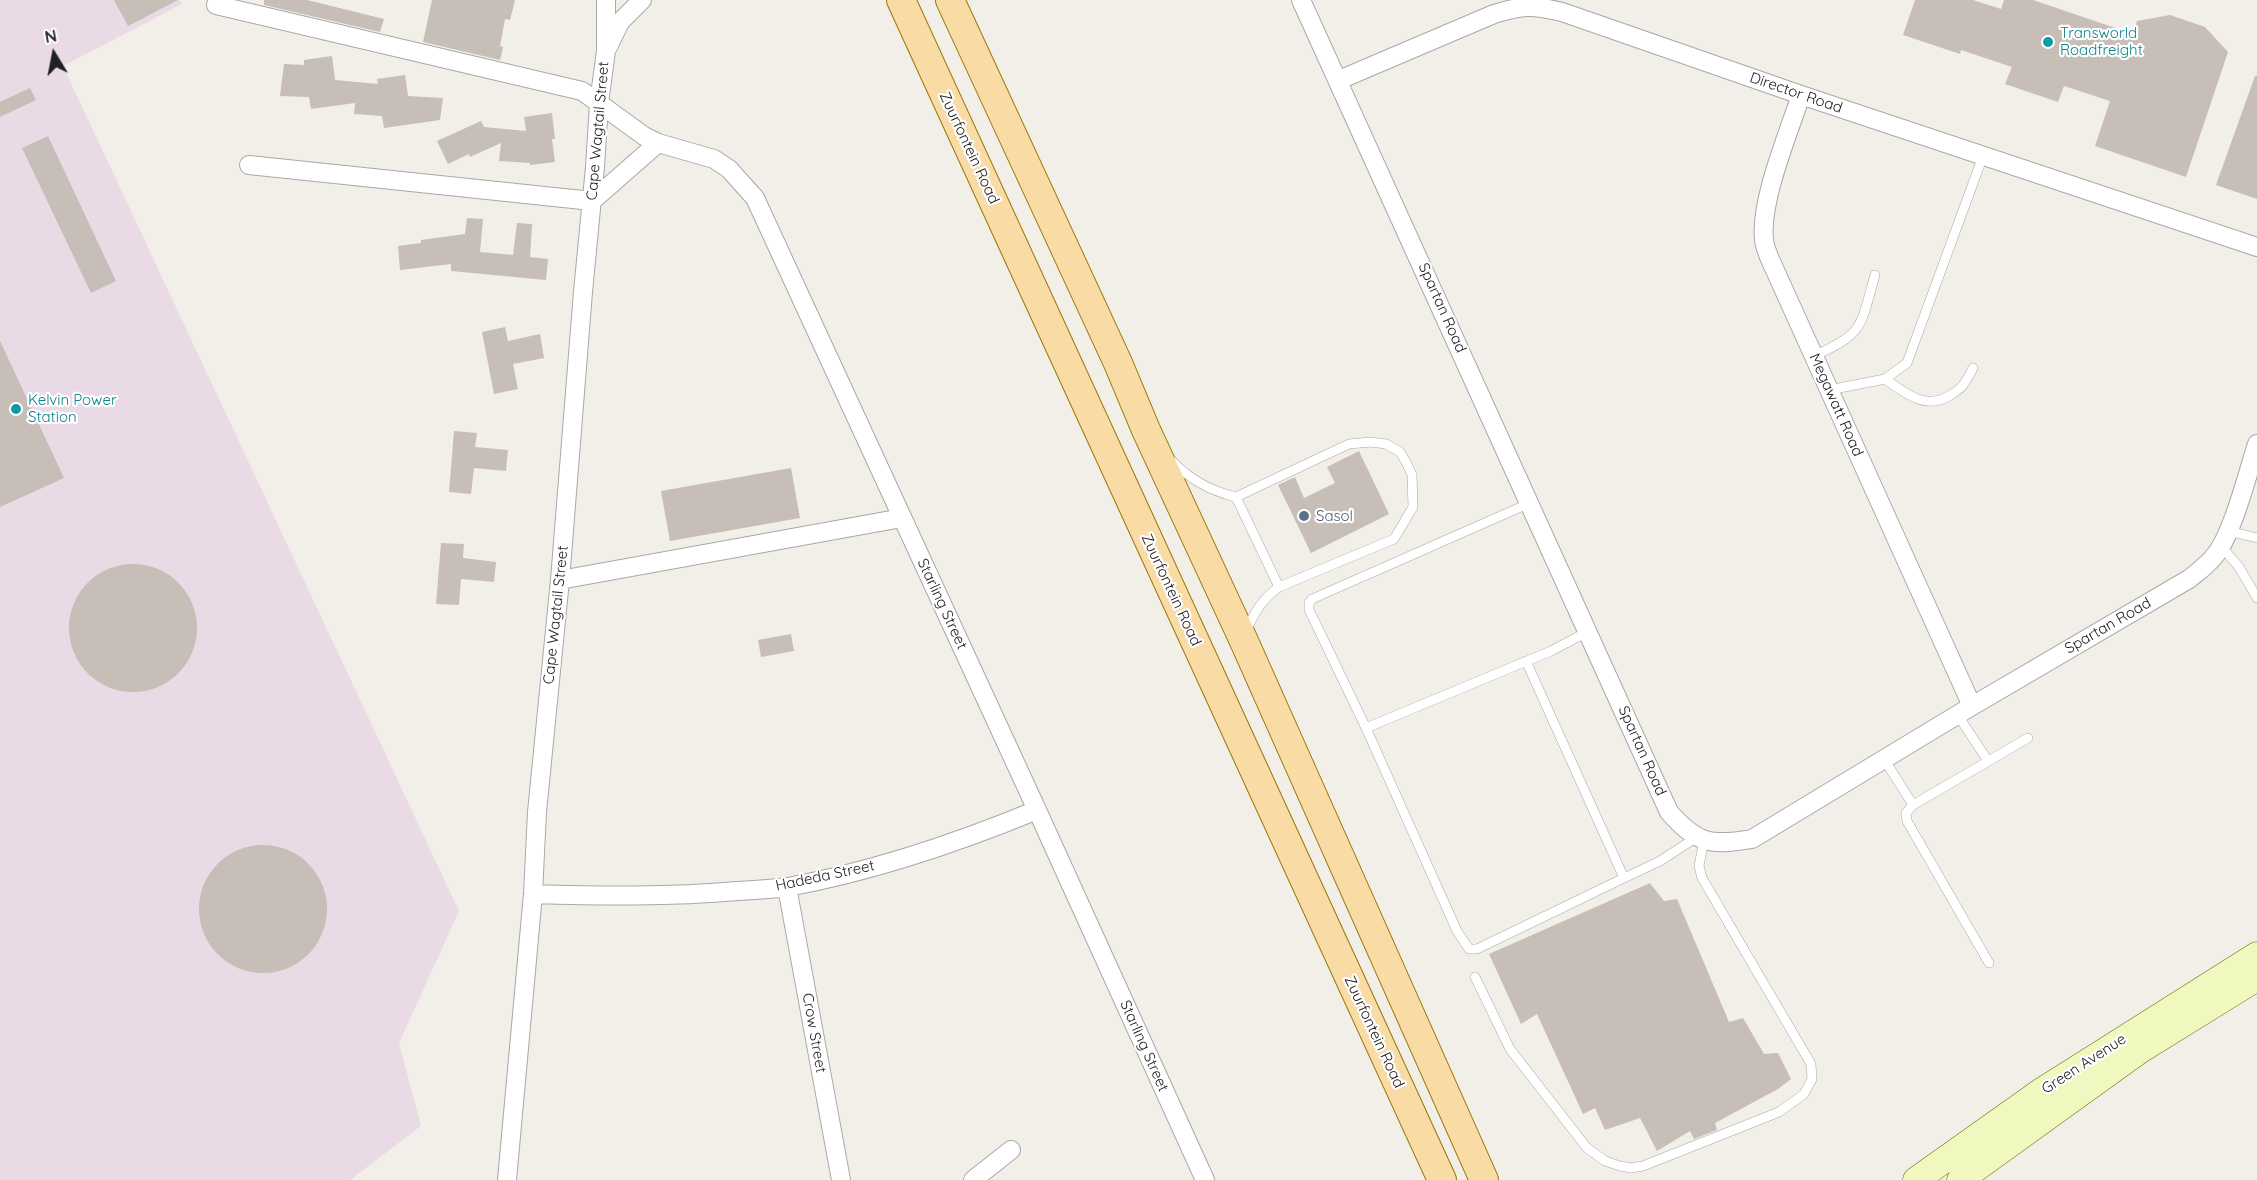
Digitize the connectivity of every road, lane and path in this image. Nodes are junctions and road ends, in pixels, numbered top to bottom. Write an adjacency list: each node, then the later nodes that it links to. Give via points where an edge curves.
1 (606, 0): 7 (street)
2 (642, 0): 7 (street, via 620,22)
3 (901, 0): 54 (main road, Zuurfontein Road)
4 (950, 0): 21 (main road)
5 (1301, 0): 8 (street, Spartan Road)
6 (216, 4): 10 (street, Starling Street, via 561,85 582,91)
7 (606, 51): 10 (street, Cape Wagtail Street)
8 (1339, 80): 9 (street, Director Road, via 1494,14 1518,6 1538,6); 24 (street, Spartan Road)
9 (1801, 95): 12 (street, Director Road); 17 (street, Megawatt Road, via 1763,222 1764,241)
10 (598, 103): 11 (street, Starling Street); 14 (street, Cape Wagtail Street)
11 (658, 143): 14 (street); 25 (street, Starling Street, via 714,159 729,169 755,198)
12 (1983, 156): 15 (street, Director Road); 19 (lane, via 1906,363)
13 (249, 165): 14 (street)
14 (592, 201): 28 (street, Cape Wagtail Street)
15 (2257, 247)
16 (1875, 276): 17 (lane, via 1862,324 1853,335)
17 (1814, 356): 20 (street, Megawatt Road)
18 (1973, 368): 19 (lane, via 1964,387 1935,402 1907,395)
19 (1885, 379): 20 (lane)
20 (1829, 390): 34 (street, Megawatt Road)
21 (1146, 429): 23 (lane, via 1182,471 1200,484); 32 (main road)
22 (2257, 444): 26 (street, Spartan Road)
23 (1236, 497): 29 (lane); 29 (lane, via 1349,444 1386,444 1400,452 1407,464 1412,475 1413,507 1394,539)
24 (1530, 503): 31 (street, Spartan Road); 35 (lane, via 1309,603)
25 (902, 518): 28 (street); 40 (street, Starling Street)
26 (2224, 538): 27 (lane); 30 (lane); 34 (street, Spartan Road, via 2206,565 2189,579)
27 (2257, 538)
28 (560, 580): 44 (street, Cape Wagtail Street)
29 (1279, 587): 32 (lane, via 1254,614)
30 (2257, 598)
31 (1587, 632): 33 (lane); 41 (street, Spartan Road, via 1669,812 1685,830)
32 (1243, 639): 55 (main road)
33 (1526, 661): 35 (lane); 42 (lane)
34 (1964, 710): 37 (street, Spartan Road); 38 (lane)
35 (1366, 728): 42 (lane, via 1457,931 1469,949 1477,949)
36 (2028, 738): 38 (lane)
37 (1884, 759): 39 (lane); 41 (street, Spartan Road, via 1752,839 1727,843)
38 (1988, 762): 39 (lane)
39 (1913, 805): 46 (lane, via 1906,813 1907,821)
40 (1037, 810): 43 (street, Hadeda Street, via 917,854); 53 (street, Starling Street)
41 (1701, 839): 42 (lane); 47 (lane, via 1702,878 1811,1064 1812,1079 1804,1094 1779,1112 1643,1166 1631,1168 1605,1161 1587,1148 1510,1049)
42 (1624, 878)
43 (787, 887): 44 (street, Hadeda Street, via 639,896); 51 (street, Crow Street)
44 (532, 894): 50 (street, Cape Wagtail Street)
45 (2257, 955): 56 (main road, Green Avenue, via 2040,1092)
46 (1989, 963)
47 (1475, 977)
48 (2257, 978): 57 (main road, Green Avenue, via 2139,1051)
49 (1011, 1150): 52 (street)
50 (507, 1180)
51 (841, 1180)
52 (973, 1180)
53 (1205, 1180)
54 (1442, 1180)
55 (1484, 1180)
56 (1916, 1180)
57 (1960, 1180)

